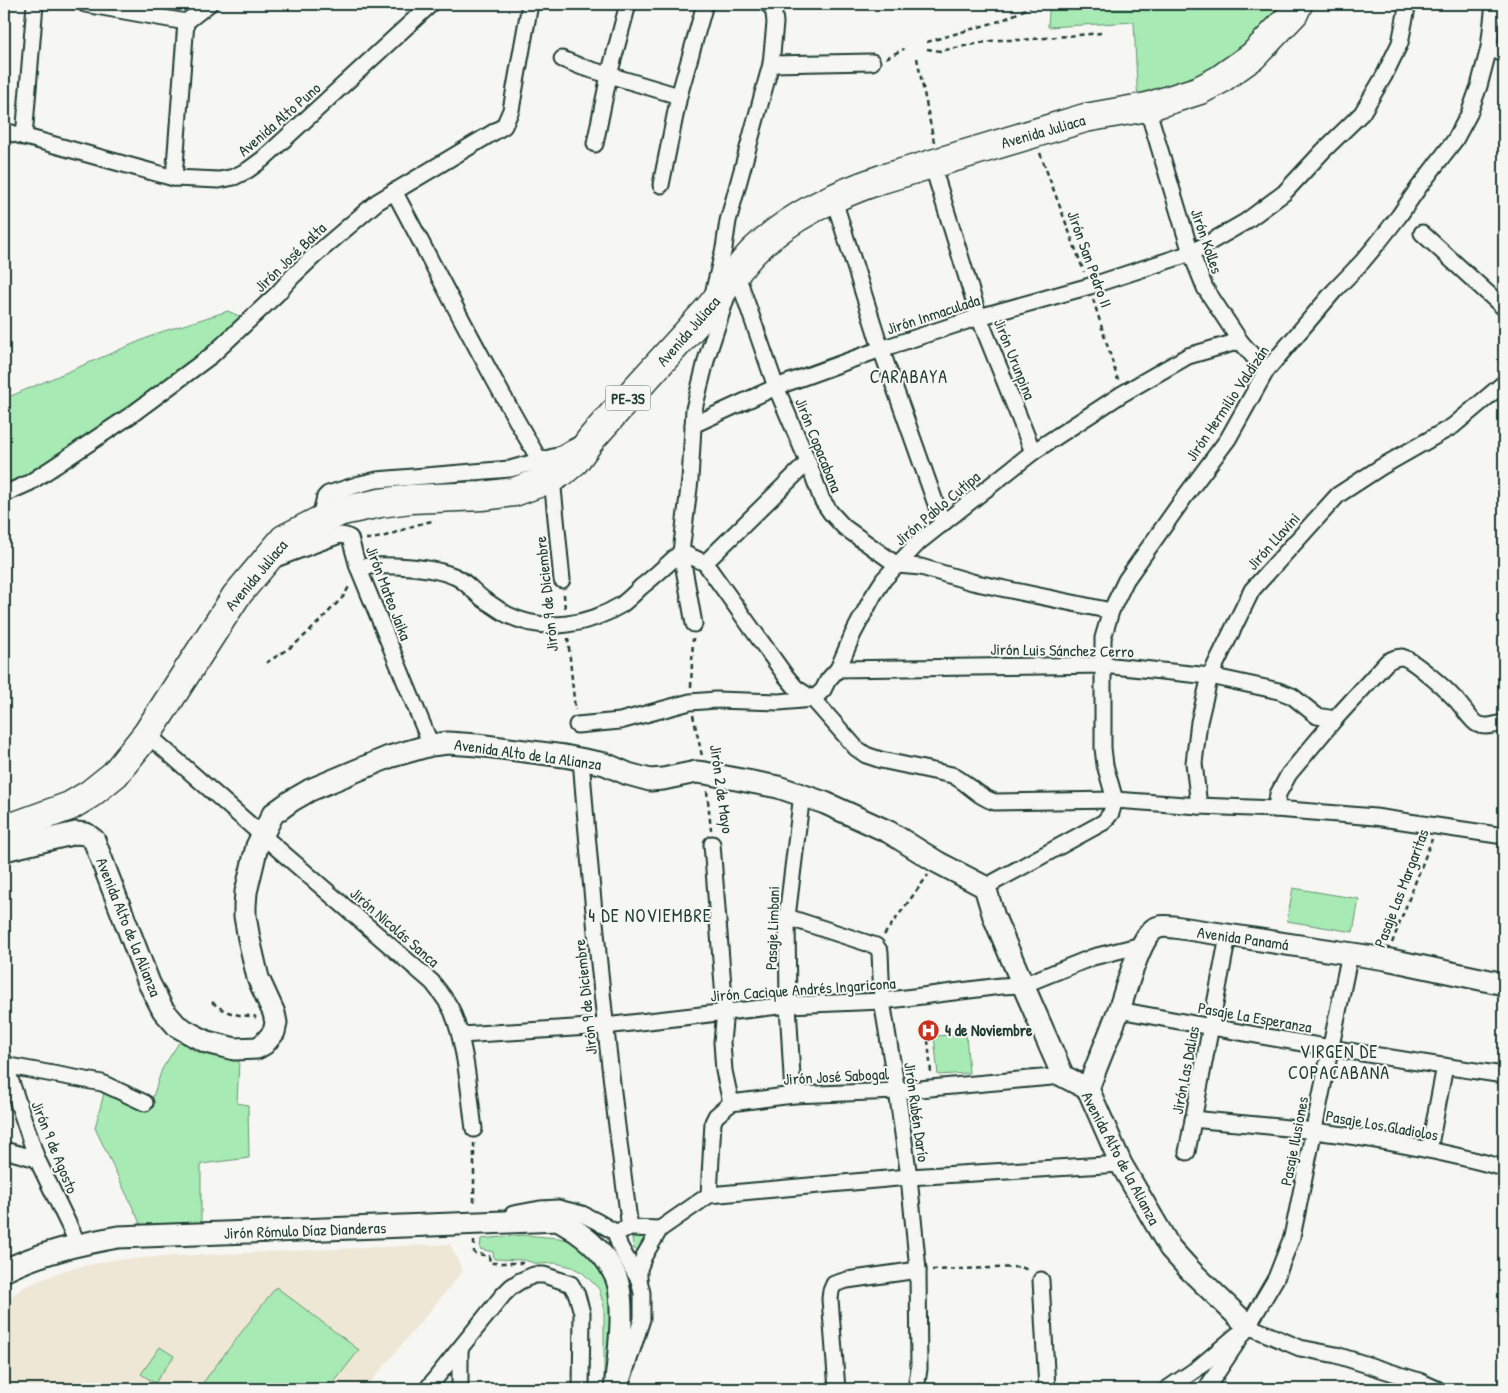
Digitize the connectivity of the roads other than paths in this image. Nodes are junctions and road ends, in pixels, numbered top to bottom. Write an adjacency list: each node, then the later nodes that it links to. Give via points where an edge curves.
1 (35, 4): 22 (street)
2 (84, 4): 12 (street)
3 (209, 4): 12 (street)
4 (431, 4): 25 (street, Avenida Alto Puno, via 248,170 219,180)
5 (530, 4): 27 (street, Jirón José Balta, via 511,110 504,126)
6 (628, 4): 18 (street)
7 (705, 4): 19 (street)
8 (767, 4): 17 (street, via 774,13 775,23)
9 (1298, 4): 20 (highway, Avenida Juliaca / PE-3S, via 1253,56 1219,80 1179,98)
10 (1407, 4): 30 (street, Jirón Inmaculada, via 1400,42 1362,113 1284,193 1245,222)
11 (1494, 4): 13 (street, Jirón Hermilio Valdizán)
12 (186, 22): 25 (street)
13 (1490, 48): 14 (street); 37 (street, Jirón Hermilio Valdizán, via 1480,86 1454,140 1377,244)
14 (1504, 54)
15 (562, 59): 18 (street)
16 (872, 62): 17 (street)
17 (770, 64): 32 (street, via 728,221)
18 (609, 75): 19 (street); 23 (street)
19 (679, 96): 26 (street)
20 (1147, 107): 24 (highway, Avenida Juliaca / PE-3S, via 1085,118); 30 (street, Jirón Kolles)
21 (4, 131): 22 (street, Avenida Alto Puno)
22 (24, 137): 25 (street, Avenida Alto Puno)
23 (595, 144)
24 (933, 155): 28 (highway, Avenida Juliaca / PE-3S); 34 (street, Jirón Urunpina)
25 (174, 178)
26 (661, 185)
27 (394, 191): 43 (street, via 493,380); 44 (street, Jirón José Balta, via 336,237 212,356 55,466)
28 (833, 198): 31 (highway, Avenida Juliaca / PE-3S, via 806,210 788,223); 36 (street)
29 (1422, 233): 33 (street)
30 (1191, 253): 34 (street, Jirón Inmaculada, via 1090,286); 35 (street, Jirón Kolles, via 1205,288)
31 (736, 272): 32 (highway, Avenida Juliaca / PE-3S); 39 (street, Jirón Copacabana); 40 (street, via 707,357)
32 (709, 308): 43 (highway, Avenida Juliaca / PE-3S, via 575,461 562,472)
33 (1504, 308)
34 (979, 316): 36 (street, Jirón Inmaculada); 41 (street, Jirón Urunpina)
35 (1240, 341): 37 (street, Jirón Kolles); 41 (street, Jirón Pablo Cutipa, via 1188,356 1122,394)
36 (881, 349): 39 (street, Jirón Inmaculada); 45 (street)
37 (1266, 371): 52 (street, Jirón Hermilio Valdizán, via 1228,439 1126,580)
38 (1504, 383): 56 (street, Jirón Llavini, via 1453,426 1338,495 1252,590)
39 (776, 386): 40 (street, Jirón Inmaculada); 42 (street, Jirón Copacabana)
40 (693, 425): 46 (street)
41 (1034, 452): 45 (street, Jirón Pablo Cutipa)
42 (808, 462): 48 (street); 49 (street, Jirón Copacabana, via 822,500 831,514)
43 (546, 470): 47 (highway, Avenida Juliaca / PE-3S, via 514,492 411,499 342,512 284,539); 51 (street, Jirón 9 de Diciembre)
44 (4, 494)
45 (943, 524): 49 (street, Jirón Pablo Cutipa, via 919,542)
46 (682, 552): 48 (street); 50 (street, via 622,604 584,622 567,624 524,621 508,615 449,574 412,567); 53 (street)
47 (264, 563): 50 (street, Jirón Mateo Jaika, via 340,535 350,538); 61 (highway, Avenida Juliaca / PE-3S, via 236,596)
48 (704, 563): 57 (street, via 785,675 796,688)
49 (897, 565): 52 (street, via 921,567 972,582); 55 (street, Jirón Pablo Cutipa, via 873,596)
50 (358, 567): 62 (street, Jirón Mateo Jaika)
51 (562, 580)
52 (1111, 611): 54 (street, Jirón Hermilio Valdizán, via 1103,638)
53 (694, 624)
54 (1103, 665): 55 (street, Jirón Luis Sánchez Cerro); 56 (street, Jirón Luis Sánchez Cerro); 65 (street, Jirón Hermilio Valdizán, via 1103,748)
55 (838, 669): 57 (street, Jirón Pablo Cutipa)
56 (1210, 676): 58 (street, Jirón Luis Sánchez Cerro, via 1292,696 1317,716); 66 (street, Jirón Llavini, via 1194,763)
57 (813, 699): 60 (street, via 690,702 620,721); 65 (street, via 866,755 952,775 988,800)
58 (1335, 719): 59 (street, via 1387,662 1400,657 1413,662 1453,696 1477,724 1487,726); 67 (street, via 1289,774 1278,794)
59 (1504, 722)
60 (577, 725)
61 (147, 734): 68 (highway, Avenida Juliaca / PE-3S, via 115,774 90,794 70,806); 69 (street, Jirón Nicolás Sanca)
62 (431, 745): 63 (street, Avenida Alto de la Alianza, via 477,745); 69 (street, Avenida Alto de la Alianza, via 372,764 291,800 273,814)
63 (581, 759): 64 (street, Avenida Alto de la Alianza, via 650,780 705,772); 84 (street, Jirón 9 de Diciembre)
64 (802, 794): 73 (street, Avenida Alto de la Alianza, via 889,832); 74 (street, Pasaje Limbani)
65 (1115, 800): 66 (street); 73 (street, via 1104,822)
66 (1199, 806): 67 (street)
67 (1276, 808): 70 (street, via 1375,817)
68 (4, 830)
69 (263, 836): 72 (street, Avenida Alto de la Alianza, via 246,892 245,916 258,978 276,1023 274,1032 264,1044 249,1049 207,1042 178,1026 163,1010 149,983 94,840 86,834 76,833); 86 (street, Jirón Nicolás Sanca, via 432,982 443,995)
70 (1504, 836)
71 (712, 844): 83 (street, Jirón 2 de Mayo)
72 (4, 850)
73 (985, 887): 79 (street)
74 (787, 918): 80 (street, Jirón Rubén Darío, via 879,948); 81 (street, Pasaje Limbani)
75 (1228, 936): 76 (street, Avenida Panamá, via 1164,926 1155,928); 77 (street, Avenida Panamá); 85 (street, Jirón Las Dalias)
76 (1142, 944): 79 (street, Jirón Cacique Andrés Ingaricona, via 1093,957); 82 (street, Avenida Panamá)
77 (1350, 953): 78 (street, Avenida Panamá); 87 (street, Pasaje Ilusiones)
78 (1504, 984)
79 (1023, 985): 80 (street, Jirón Cacique Andrés Ingaricona); 91 (street)
80 (882, 1001): 81 (street, Jirón Cacique Andrés Ingaricona); 93 (street, Jirón Rubén Darío)
81 (788, 1005): 83 (street, Jirón Cacique Andrés Ingaricona); 94 (street, Pasaje Limbani)
82 (1119, 1010): 85 (street, Pasaje La Esperanza); 92 (street, Avenida Panamá)
83 (725, 1011): 84 (street, Jirón Cacique Andrés Ingaricona); 96 (street, Jirón 2 de Mayo, via 724,1071)
84 (605, 1026): 86 (street, Jirón Cacique Andrés Ingaricona); 109 (street, Jirón 9 de Diciembre)
85 (1211, 1027): 87 (street, Pasaje La Esperanza); 97 (street, Jirón Las Dalias)
86 (461, 1036): 98 (street, Jirón Nicolás Sanca)
87 (1330, 1047): 89 (street, Pasaje La Esperanza); 99 (street, Pasaje Ilusiones)
88 (4, 1064): 95 (street, via 102,1083); 103 (street, Jirón 9 de Agosto)
89 (1445, 1066): 90 (street, Pasaje La Esperanza); 101 (street)
90 (1504, 1075)
91 (1063, 1076): 92 (street, Avenida Alto de la Alianza); 93 (street, Jirón José Sabogal)
92 (1088, 1089): 104 (street, Avenida Alto de la Alianza)
93 (897, 1091): 94 (street, Jirón José Sabogal); 106 (street, Jirón Rubén Darío)
94 (793, 1095): 96 (street, Jirón José Sabogal)
95 (145, 1103)
96 (731, 1103): 107 (street, via 713,1122)
97 (1193, 1119): 99 (street, Pasaje Los Gladiolos); 102 (street, Jirón Las Dalias)
98 (474, 1130)
99 (1314, 1131): 101 (street, Pasaje Los Gladiolos); 117 (street, Pasaje Ilusiones, via 1292,1237 1276,1278)
100 (4, 1150): 103 (street)
101 (1429, 1150): 105 (street, Pasaje Los Gladiolos)
102 (1187, 1152)
103 (37, 1159): 112 (street, Jirón 9 de Agosto)
104 (1121, 1164): 106 (street); 117 (street, Avenida Alto de la Alianza, via 1170,1248)
105 (1504, 1168)
106 (909, 1177): 107 (street); 113 (street, Jirón Rubén Darío)
107 (709, 1195): 110 (street)
108 (477, 1228): 111 (street, via 520,1213 558,1208 582,1214); 112 (street, Jirón Rómulo Díaz Dianderas, via 118,1237); 122 (street, Jirón Rómulo Díaz Dianderas, via 558,1220 601,1252 616,1275 621,1296)
109 (630, 1228): 110 (street); 111 (street)
110 (660, 1229): 115 (street, via 644,1256)
111 (615, 1232): 115 (street)
112 (78, 1244): 114 (street, Jirón Rómulo Díaz Dianderas)
113 (918, 1270): 123 (street, via 834,1284 830,1299); 124 (street, Jirón Rubén Darío, via 919,1369)
114 (4, 1271)
115 (639, 1280): 122 (street, via 642,1319)
116 (1041, 1280): 125 (street)
117 (1248, 1326): 126 (street); 127 (street, Pasaje Ilusiones); 128 (street, Avenida Alto de la Alianza, via 1300,1348 1336,1355)
118 (460, 1349): 119 (street); 120 (street); 121 (street, via 520,1281 534,1275 562,1280 571,1284 578,1295 582,1312)
119 (427, 1389)
120 (460, 1389)
121 (581, 1389)
122 (617, 1389)
123 (837, 1389)
124 (916, 1389)
125 (1047, 1389)
126 (1168, 1389)
127 (1206, 1389)
128 (1437, 1389)

